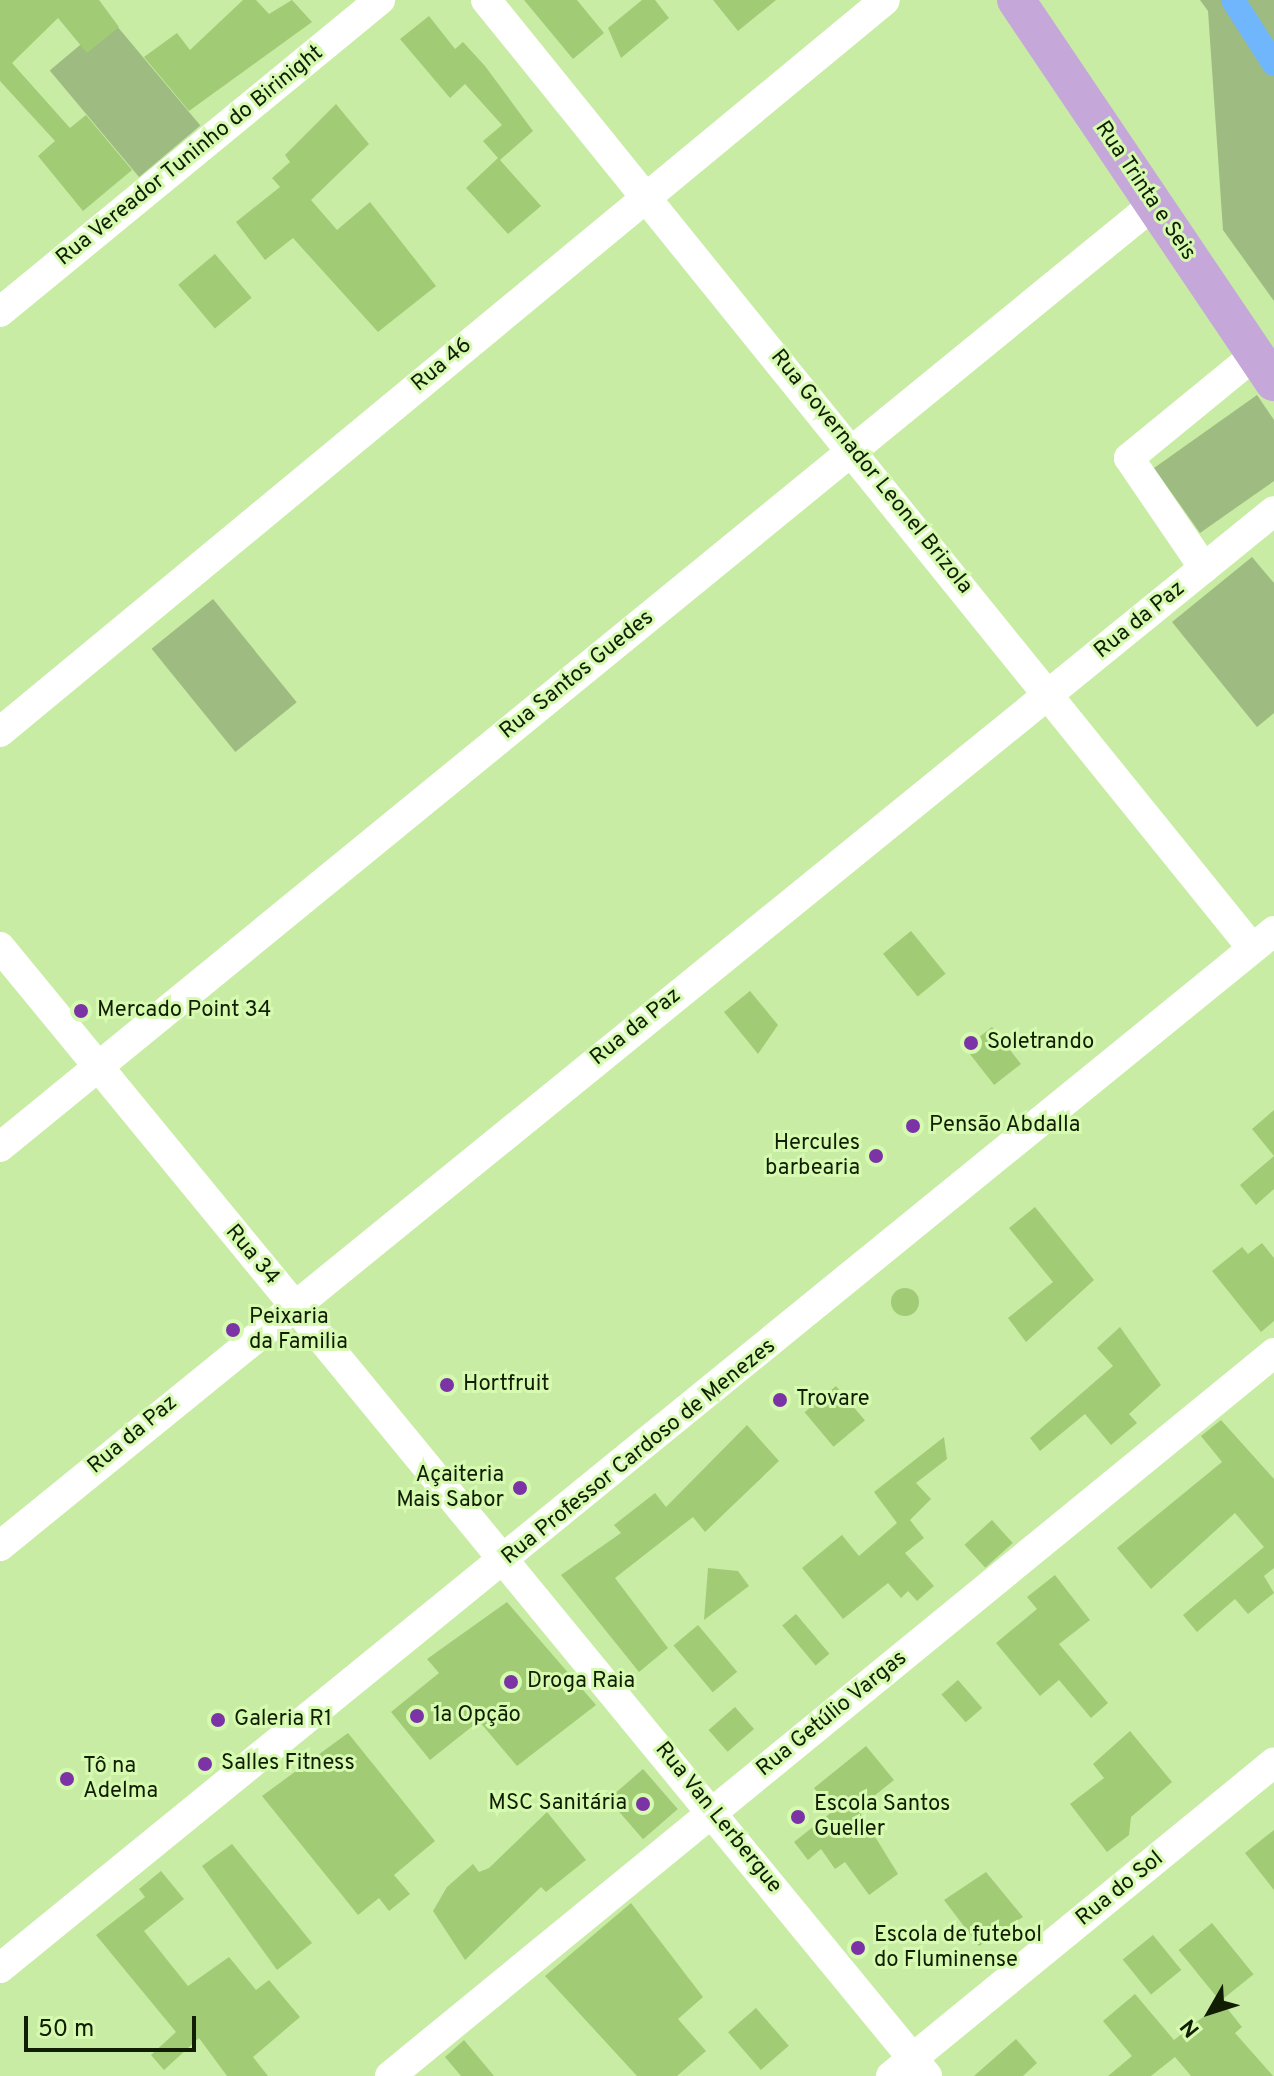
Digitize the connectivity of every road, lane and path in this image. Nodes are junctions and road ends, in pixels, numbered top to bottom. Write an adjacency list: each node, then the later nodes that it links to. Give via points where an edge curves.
1 (380, 0): 7 (street, Rua Vereador Tuninho do Birinight)
2 (486, 0): 5 (street, Rua Governador Leonel Brizola)
3 (885, 0): 5 (street, Rua 46)
4 (1016, 0): 6 (main road, Rua Trinta e Seis)
5 (648, 196): 9 (street, Rua Governador Leonel Brizola); 13 (street, Rua 46)
6 (1154, 204): 8 (main road, Rua Trinta e Seis); 9 (street, Rua Santos Guedes)
7 (0, 312)
8 (1265, 369): 11 (street, via 1129,458)
9 (854, 449): 12 (street, Rua Governador Leonel Brizola); 16 (street, Rua Santos Guedes)
10 (1274, 511): 11 (street, Rua da Paz)
11 (1204, 568): 12 (street, Rua da Paz)
12 (1049, 695): 14 (street, Rua Governador Leonel Brizola); 18 (street, Rua da Paz)
13 (0, 732)
14 (1263, 939): 21 (street, Rua Professor Cardoso de Menezes)
15 (0, 947): 16 (street, Rua 34)
16 (97, 1068): 17 (street, Rua Santos Guedes); 18 (street, Rua 34)
17 (0, 1147)
18 (292, 1303): 20 (street, Rua da Paz); 21 (street, Rua 34)
19 (1274, 1353): 23 (street, Rua Getúlio Vargas)
20 (0, 1546)
21 (505, 1562): 23 (street, Rua Van Lerbergue); 24 (street, Rua Professor Cardoso de Menezes)
22 (1274, 1763): 25 (street, Rua do Sol)
23 (714, 1811): 25 (street, Rua Van Lerbergue); 26 (street, Rua Getúlio Vargas)
24 (0, 1968)
25 (910, 2070)
26 (390, 2076)

